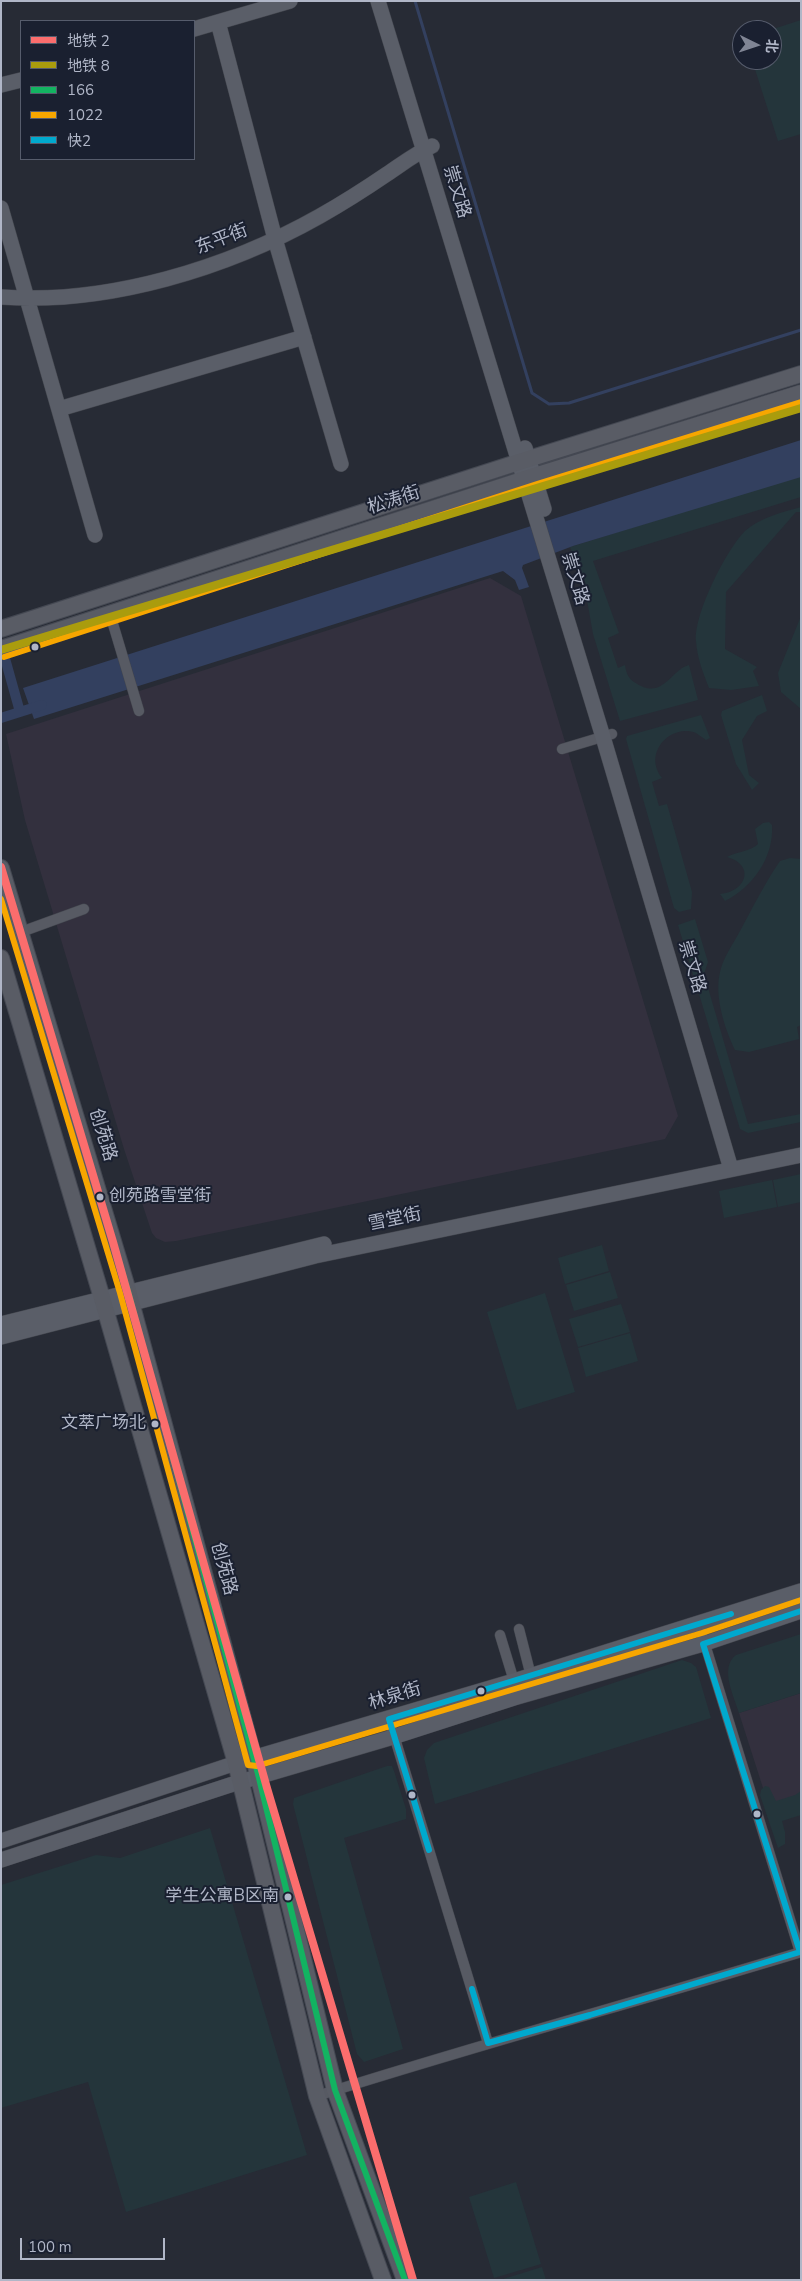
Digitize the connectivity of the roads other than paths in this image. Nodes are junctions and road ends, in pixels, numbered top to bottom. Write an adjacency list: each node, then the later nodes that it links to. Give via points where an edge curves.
1 (290, 1): 4 (street)
2 (378, 1): 8 (street, 崇文路)
3 (389, 1): 8 (street, 崇文路)
4 (218, 22): 5 (street); 10 (street)
5 (195, 29)
6 (20, 80): 7 (street)
7 (1, 86)
8 (428, 148): 10 (street, 东平街, via 319,217); 17 (street, 崇文路)
9 (1, 208): 12 (street)
10 (275, 239): 12 (street, 东平街, via 154,283 85,296); 13 (street)
11 (1, 297): 12 (street, 东平街)
12 (27, 299): 16 (street)
13 (304, 337): 16 (street); 18 (street)
14 (801, 374): 17 (main road, 松涛街)
15 (801, 393): 19 (main road, 松涛街)
16 (58, 409): 20 (street)
17 (524, 460): 19 (street, 崇文路); 22 (main road, 松涛街)
18 (341, 464)
19 (529, 478): 21 (main road, 松涛街); 25 (street, 崇文路)
20 (95, 535)
21 (110, 614): 23 (main road, 松涛街); 24 (street)
22 (4, 628)
23 (7, 647)
24 (139, 711)
25 (602, 737): 26 (street); 33 (street, 崇文路)
26 (565, 748)
27 (1, 868): 29 (main road, 创苑路)
28 (84, 910): 29 (street)
29 (21, 932): 34 (main road, 创苑路)
30 (1, 958): 35 (main road)
31 (801, 1145): 33 (street, 雪堂街)
32 (801, 1155): 33 (street, 雪堂街)
33 (734, 1164): 34 (street, 雪堂街)
34 (129, 1298): 35 (street, 雪堂街); 48 (main road, 创苑路)
35 (104, 1304): 36 (street, 雪堂街); 37 (street, 雪堂街); 49 (main road)
36 (1, 1324)
37 (1, 1337)
38 (801, 1591): 40 (street, 林泉街)
39 (801, 1611): 43 (street, 林泉街)
40 (699, 1625): 43 (street); 44 (street, 林泉街)
41 (519, 1629): 44 (street)
42 (500, 1635): 45 (street)
43 (703, 1644): 47 (street, 林泉街); 54 (street)
44 (532, 1676): 45 (street, 林泉街)
45 (514, 1681): 46 (street, 林泉街)
46 (389, 1719): 47 (street); 48 (street, 林泉街)
47 (393, 1737): 50 (street, 林泉街); 55 (street)
48 (254, 1758): 49 (street, 林泉街); 50 (main road, 创苑路)
49 (236, 1763): 51 (main road); 52 (street, 林泉街)
50 (258, 1776): 51 (street, 林泉街); 56 (main road, 创苑路)
51 (239, 1782): 53 (street, 林泉街); 57 (main road)
52 (1, 1841)
53 (1, 1860)
54 (800, 1952): 55 (street)
55 (488, 2043): 56 (street)
56 (335, 2090): 57 (street); 59 (main road, 创苑路)
57 (316, 2096): 58 (main road)
58 (383, 2280)
59 (405, 2280)

